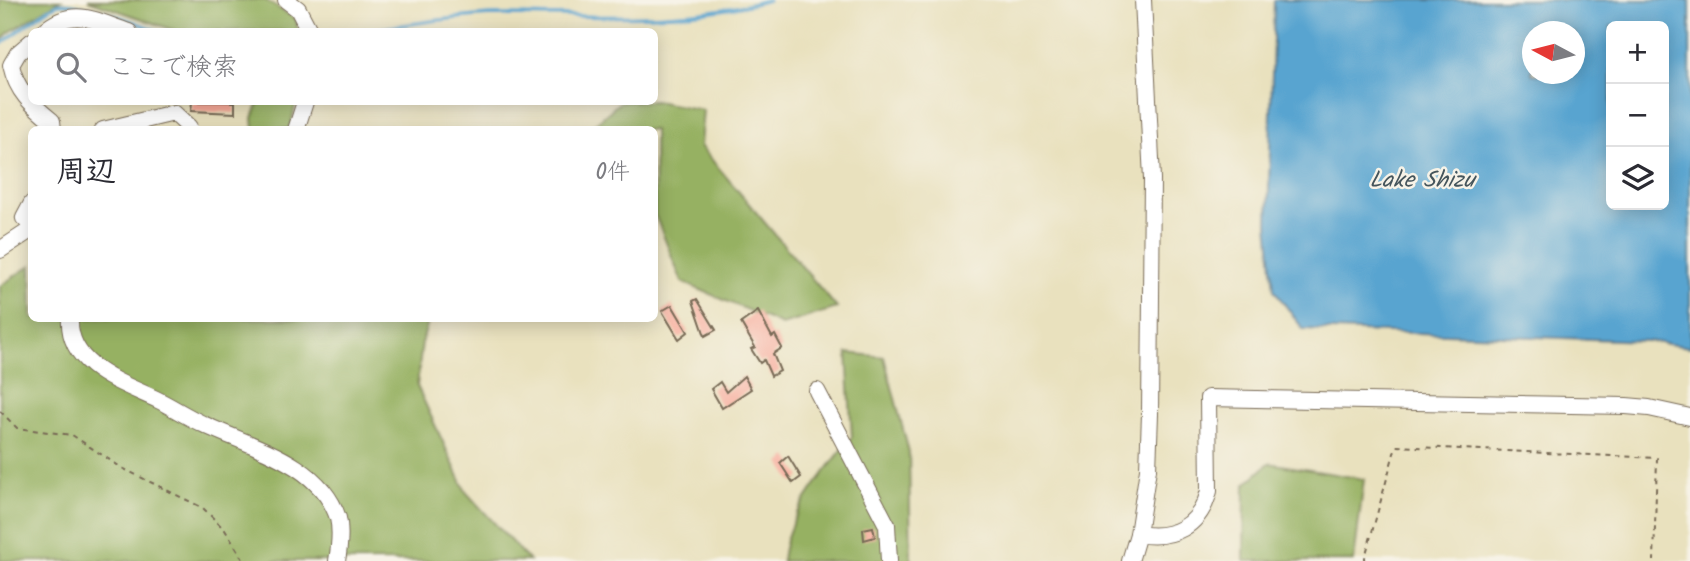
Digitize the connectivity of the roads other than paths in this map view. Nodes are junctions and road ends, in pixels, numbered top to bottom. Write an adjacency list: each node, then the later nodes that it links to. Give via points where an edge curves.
1 (286, 0): 5 (street, via 298,9)
2 (1143, 0): 19 (street, via 1152,179 1150,400 1148,469)
3 (47, 28): 4 (street, via 66,16)
4 (116, 28)
5 (308, 28)
6 (28, 45): 7 (street, via 11,65 15,83)
7 (28, 99)
8 (32, 105): 10 (street)
9 (304, 105): 13 (street)
10 (53, 126)
11 (120, 126): 12 (street, via 174,113)
12 (188, 126)
13 (297, 126)
14 (28, 230): 15 (street)
15 (0, 250)
16 (69, 322): 20 (street, via 76,345 105,377 278,457 316,483 338,519)
17 (817, 391): 21 (street, via 887,525)
18 (1690, 417): 19 (street, via 1626,406 1209,398 1205,506 1181,530 1158,537)
19 (1138, 534): 22 (street)
20 (337, 561)
21 (889, 561)
22 (1130, 561)

